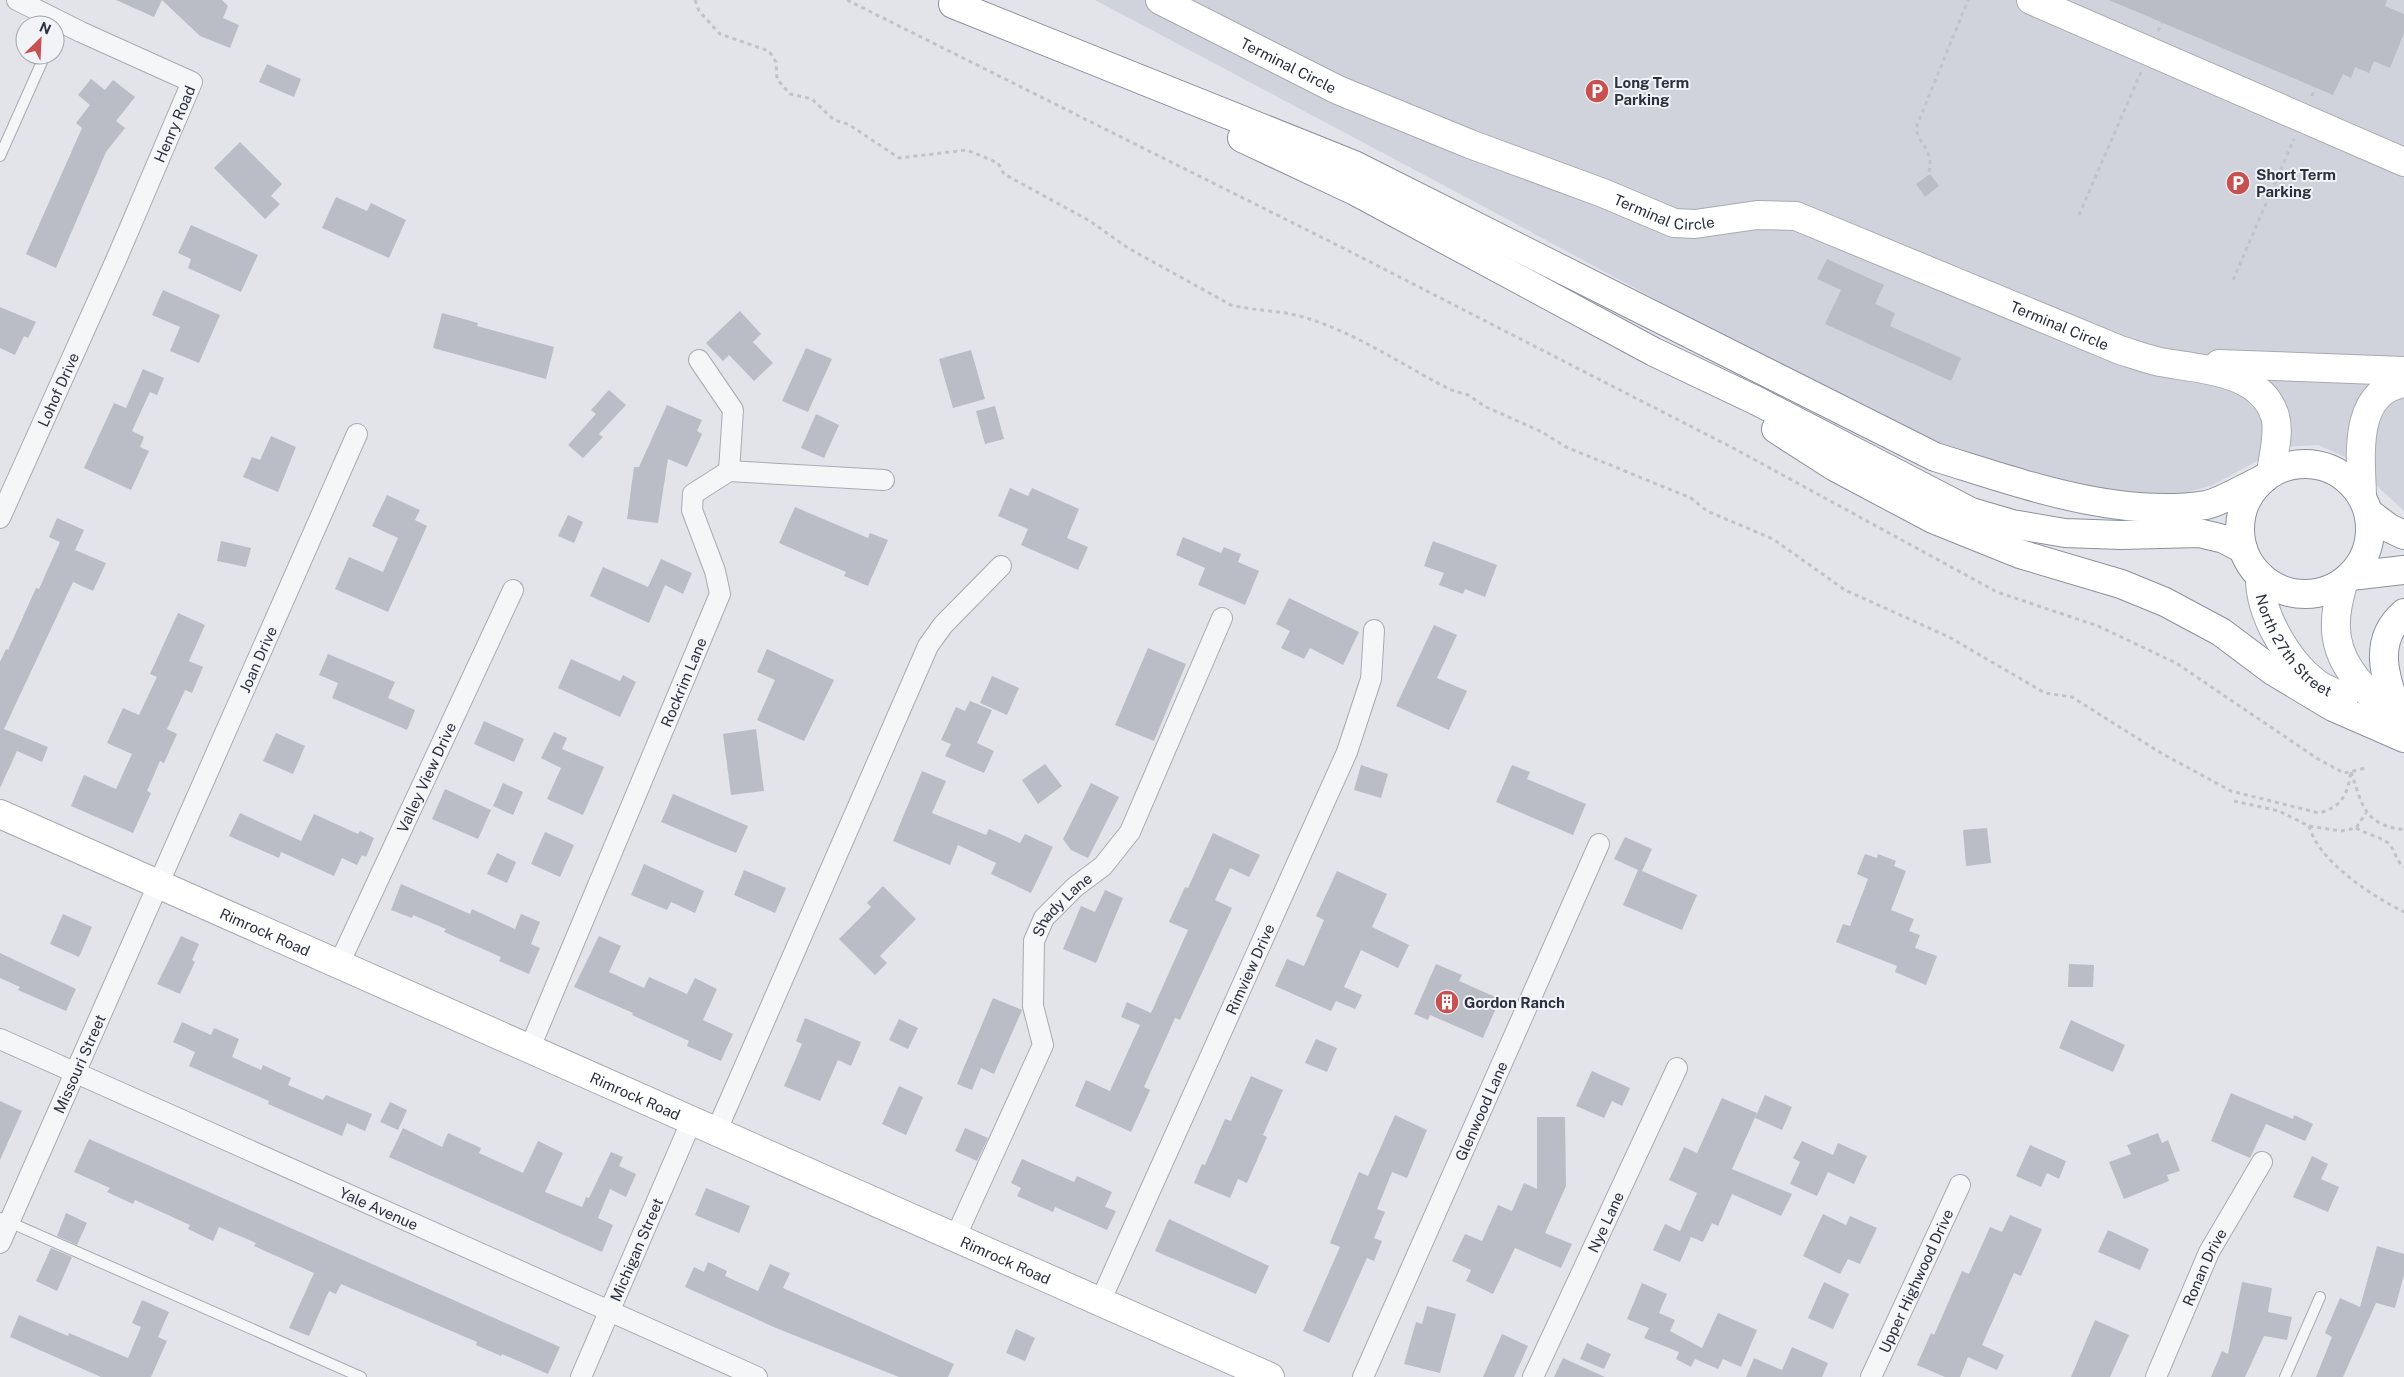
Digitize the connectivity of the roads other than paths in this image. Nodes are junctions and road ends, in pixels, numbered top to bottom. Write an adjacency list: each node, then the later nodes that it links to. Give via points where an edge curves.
1 (17, 0): 5 (street, Henry Road)
2 (1160, 0): 13 (main road, Terminal Circle, via 1338,90 1470,144 1603,192 1674,223 1695,224 1756,215 1796,216 2120,350)
3 (2032, 0): 9 (main road)
4 (949, 2): 11 (main road, via 1355,191); 18 (main road, via 1354,165 1935,456 2037,489 2137,508 2208,505)
5 (39, 15)
6 (65, 31): 10 (street, Henry Road, via 192,82)
7 (41, 65): 8 (lane)
8 (0, 156)
9 (2404, 162)
10 (116, 260): 21 (street, Lohof Drive)
11 (1654, 352): 23 (main road, via 1757,401 1971,512 2012,524 2065,533 2199,533 2224,539); 32 (main road, via 1835,467 1933,519 2020,554 2121,584 2165,602 2221,632 2273,671 2332,707)
12 (700, 360): 17 (street, via 733,410)
13 (2182, 365): 14 (main road, Terminal Circle); 18 (main road, Terminal Circle, via 2222,373 2247,382 2260,391 2275,416)
14 (2404, 371)
15 (2404, 383): 20 (main road, via 2384,392 2368,410 2362,423 2360,437)
16 (357, 434): 35 (street, Joan Drive)
17 (730, 471): 19 (street); 38 (street, Rockrim Lane, via 693,494 692,510 715,571 720,594)
18 (2268, 475): 20 (main road, via 2295,464 2321,465 2344,476); 23 (main road, via 2248,498 2240,523)
19 (884, 480)
20 (2365, 504): 22 (main road, via 2389,528); 27 (main road, via 2371,535 2364,558)
21 (0, 518)
22 (2404, 535)
23 (2243, 549): 26 (main road)
24 (1001, 566): 42 (street, via 943,625 928,646)
25 (2404, 570): 27 (main road)
26 (2260, 576): 27 (main road, via 2278,589 2300,594 2322,592); 32 (main road, North 27th Street, via 2260,593 2266,613 2293,658 2316,683)
27 (2347, 580): 32 (main road, North 27th Street, via 2336,620 2336,636 2344,663 2352,676)
28 (513, 590): 36 (street, Valley View Drive)
29 (2404, 613): 32 (main road, via 2388,635 2382,658)
30 (1222, 618): 46 (street, Shady Lane, via 1130,832 1103,866 1075,887 1044,918 1034,941 1033,1006 1043,1045)
31 (1374, 630): 49 (street, Rimview Drive, via 1371,679 1347,752)
32 (2404, 731)
33 (0, 814): 35 (main road, Rimrock Road)
34 (1599, 844): 55 (street, Glenwood Lane)
35 (159, 885): 36 (main road, Rimrock Road); 40 (street, Missouri Street)
36 (339, 964): 38 (main road, Rimrock Road)
37 (0, 1040): 40 (street, Yale Avenue)
38 (529, 1050): 41 (main road, Rimrock Road)
39 (1678, 1068): 56 (street, Nye Lane)
40 (76, 1073): 45 (street, Missouri Street); 50 (street, Yale Avenue)
41 (691, 1122): 42 (main road, Rimrock Road); 50 (street, Michigan Street)
42 (716, 1132): 46 (main road, Rimrock Road)
43 (2262, 1162): 58 (street, Ronan Drive, via 2209,1252)
44 (1960, 1185): 57 (street, Upper Highwood Drive)
45 (5, 1220): 47 (street, Missouri Street); 51 (lane)
46 (955, 1238): 49 (main road, Rimrock Road)
47 (0, 1243)
48 (2320, 1297): 59 (lane)
49 (1100, 1302): 54 (main road, Rimrock Road)
50 (610, 1312): 52 (street, Michigan Street); 53 (street, Yale Avenue)
51 (361, 1377)
52 (581, 1377)
53 (756, 1377)
54 (1270, 1377)
55 (1363, 1377)
56 (1533, 1377)
57 (1871, 1377)
58 (2156, 1377)
59 (2285, 1377)

